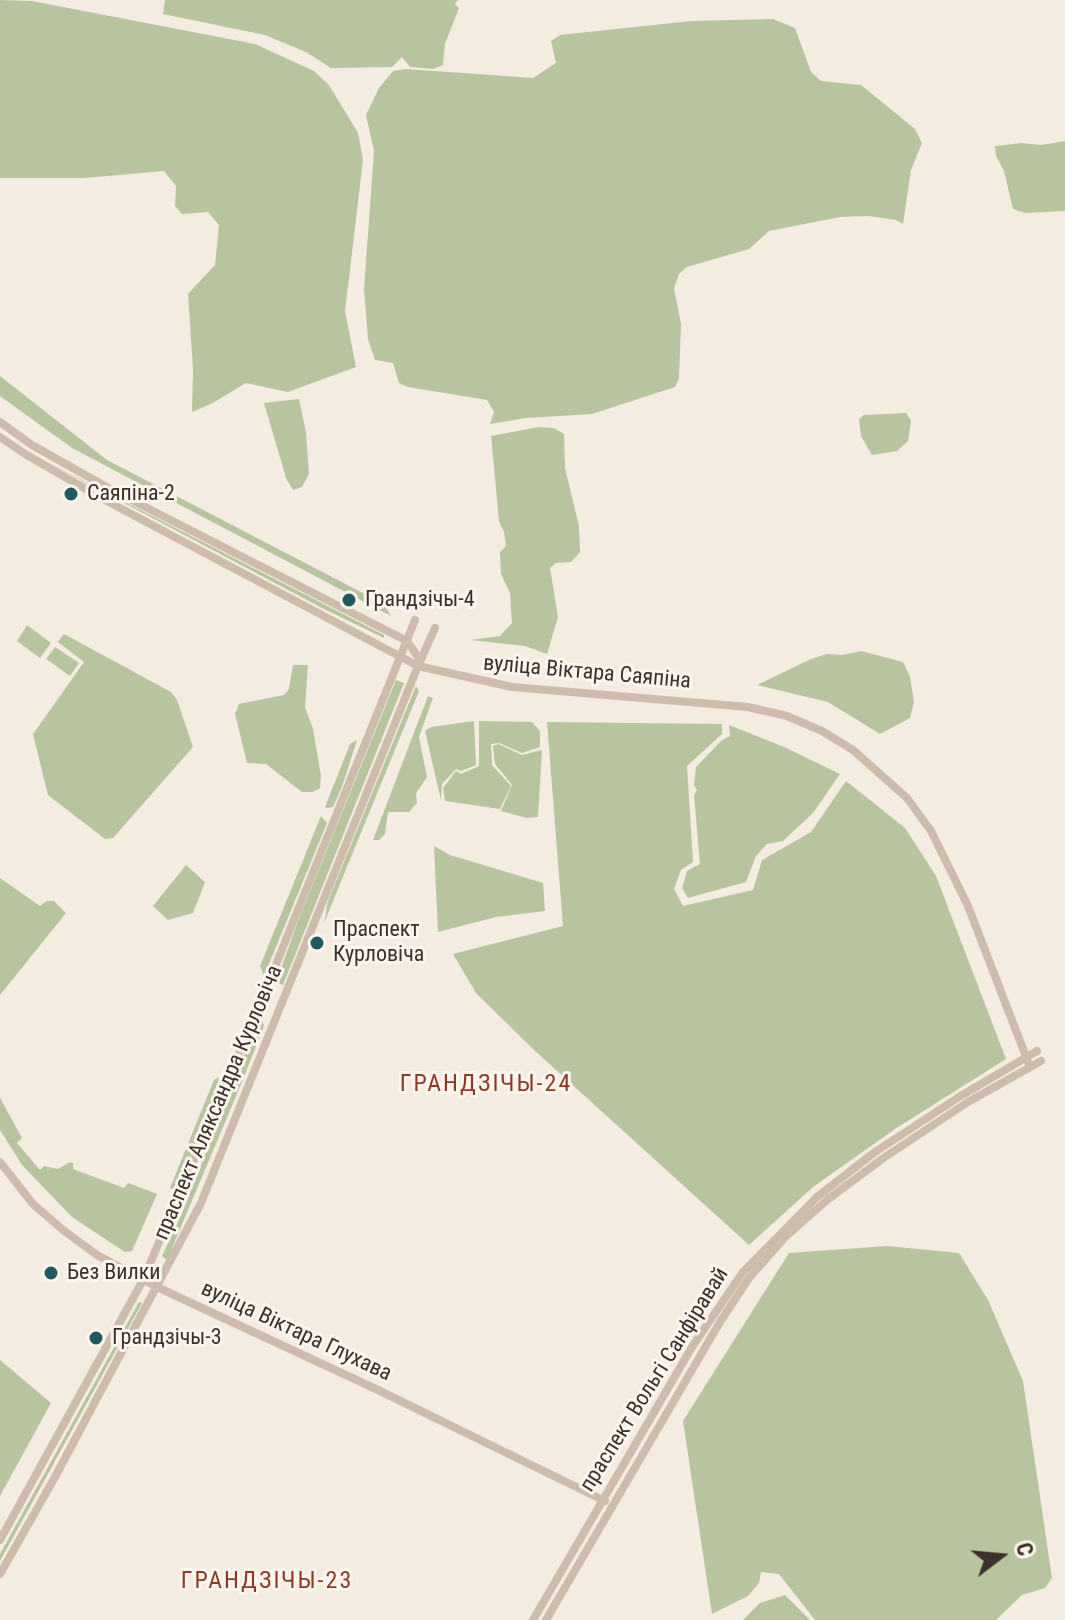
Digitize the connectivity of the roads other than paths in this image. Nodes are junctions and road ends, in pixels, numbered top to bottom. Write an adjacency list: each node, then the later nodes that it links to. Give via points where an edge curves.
1 (0, 422): 3 (street)
2 (0, 437): 4 (street, вуліца Віктара Саяпіна)
3 (32, 445): 4 (street); 7 (street)
4 (25, 454): 8 (street, вуліца Віктара Саяпіна)
5 (415, 620): 7 (street, праспект Аляксандра Курловіча)
6 (435, 628): 9 (street, праспект Аляксандра Курловіча)
7 (407, 641): 8 (street, праспект Аляксандра Курловіча); 9 (street)
8 (400, 657): 9 (street, вуліца Віктара Саяпіна); 10 (street, праспект Аляксандра Курловіча)
9 (419, 663): 11 (street, праспект Аляксандра Курловіча); 14 (street, вуліца Віктара Саяпіна, via 512,687 748,707 787,716 853,750 907,798 951,866)
10 (260, 1004): 11 (street); 17 (street, праспект Аляксандра Курловіча)
11 (278, 1012): 18 (street, праспект Аляксандра Курловіча, via 201,1203)
12 (1037, 1051): 14 (street, праспект Вольгі Санфіравай)
13 (1041, 1061): 14 (street, праспект Вольгі Санфіравай)
14 (1028, 1062): 16 (street, праспект Вольгі Санфіравай, via 959,1097 875,1152 817,1197)
15 (0, 1162): 17 (street, вуліца Віктара Глухава, via 23,1193 63,1230)
16 (785, 1232): 19 (street, праспект Вольгі Санфіравай, via 743,1272 714,1313); 20 (street, праспект Вольгі Санфіравай, via 720,1322)
17 (143, 1280): 18 (street, вуліца Віктара Глухава); 21 (street, праспект Аляксандра Курловіча)
18 (157, 1287): 19 (street, вуліца Віктара Глухава); 22 (street, праспект Аляксандра Курловіча)
19 (602, 1499): 20 (street, вуліца Віктара Глухава); 23 (street, праспект Вольгі Санфіравай)
20 (612, 1505): 24 (street, праспект Вольгі Санфіравай)
21 (0, 1540)
22 (0, 1574)
23 (533, 1620)
24 (546, 1620)

